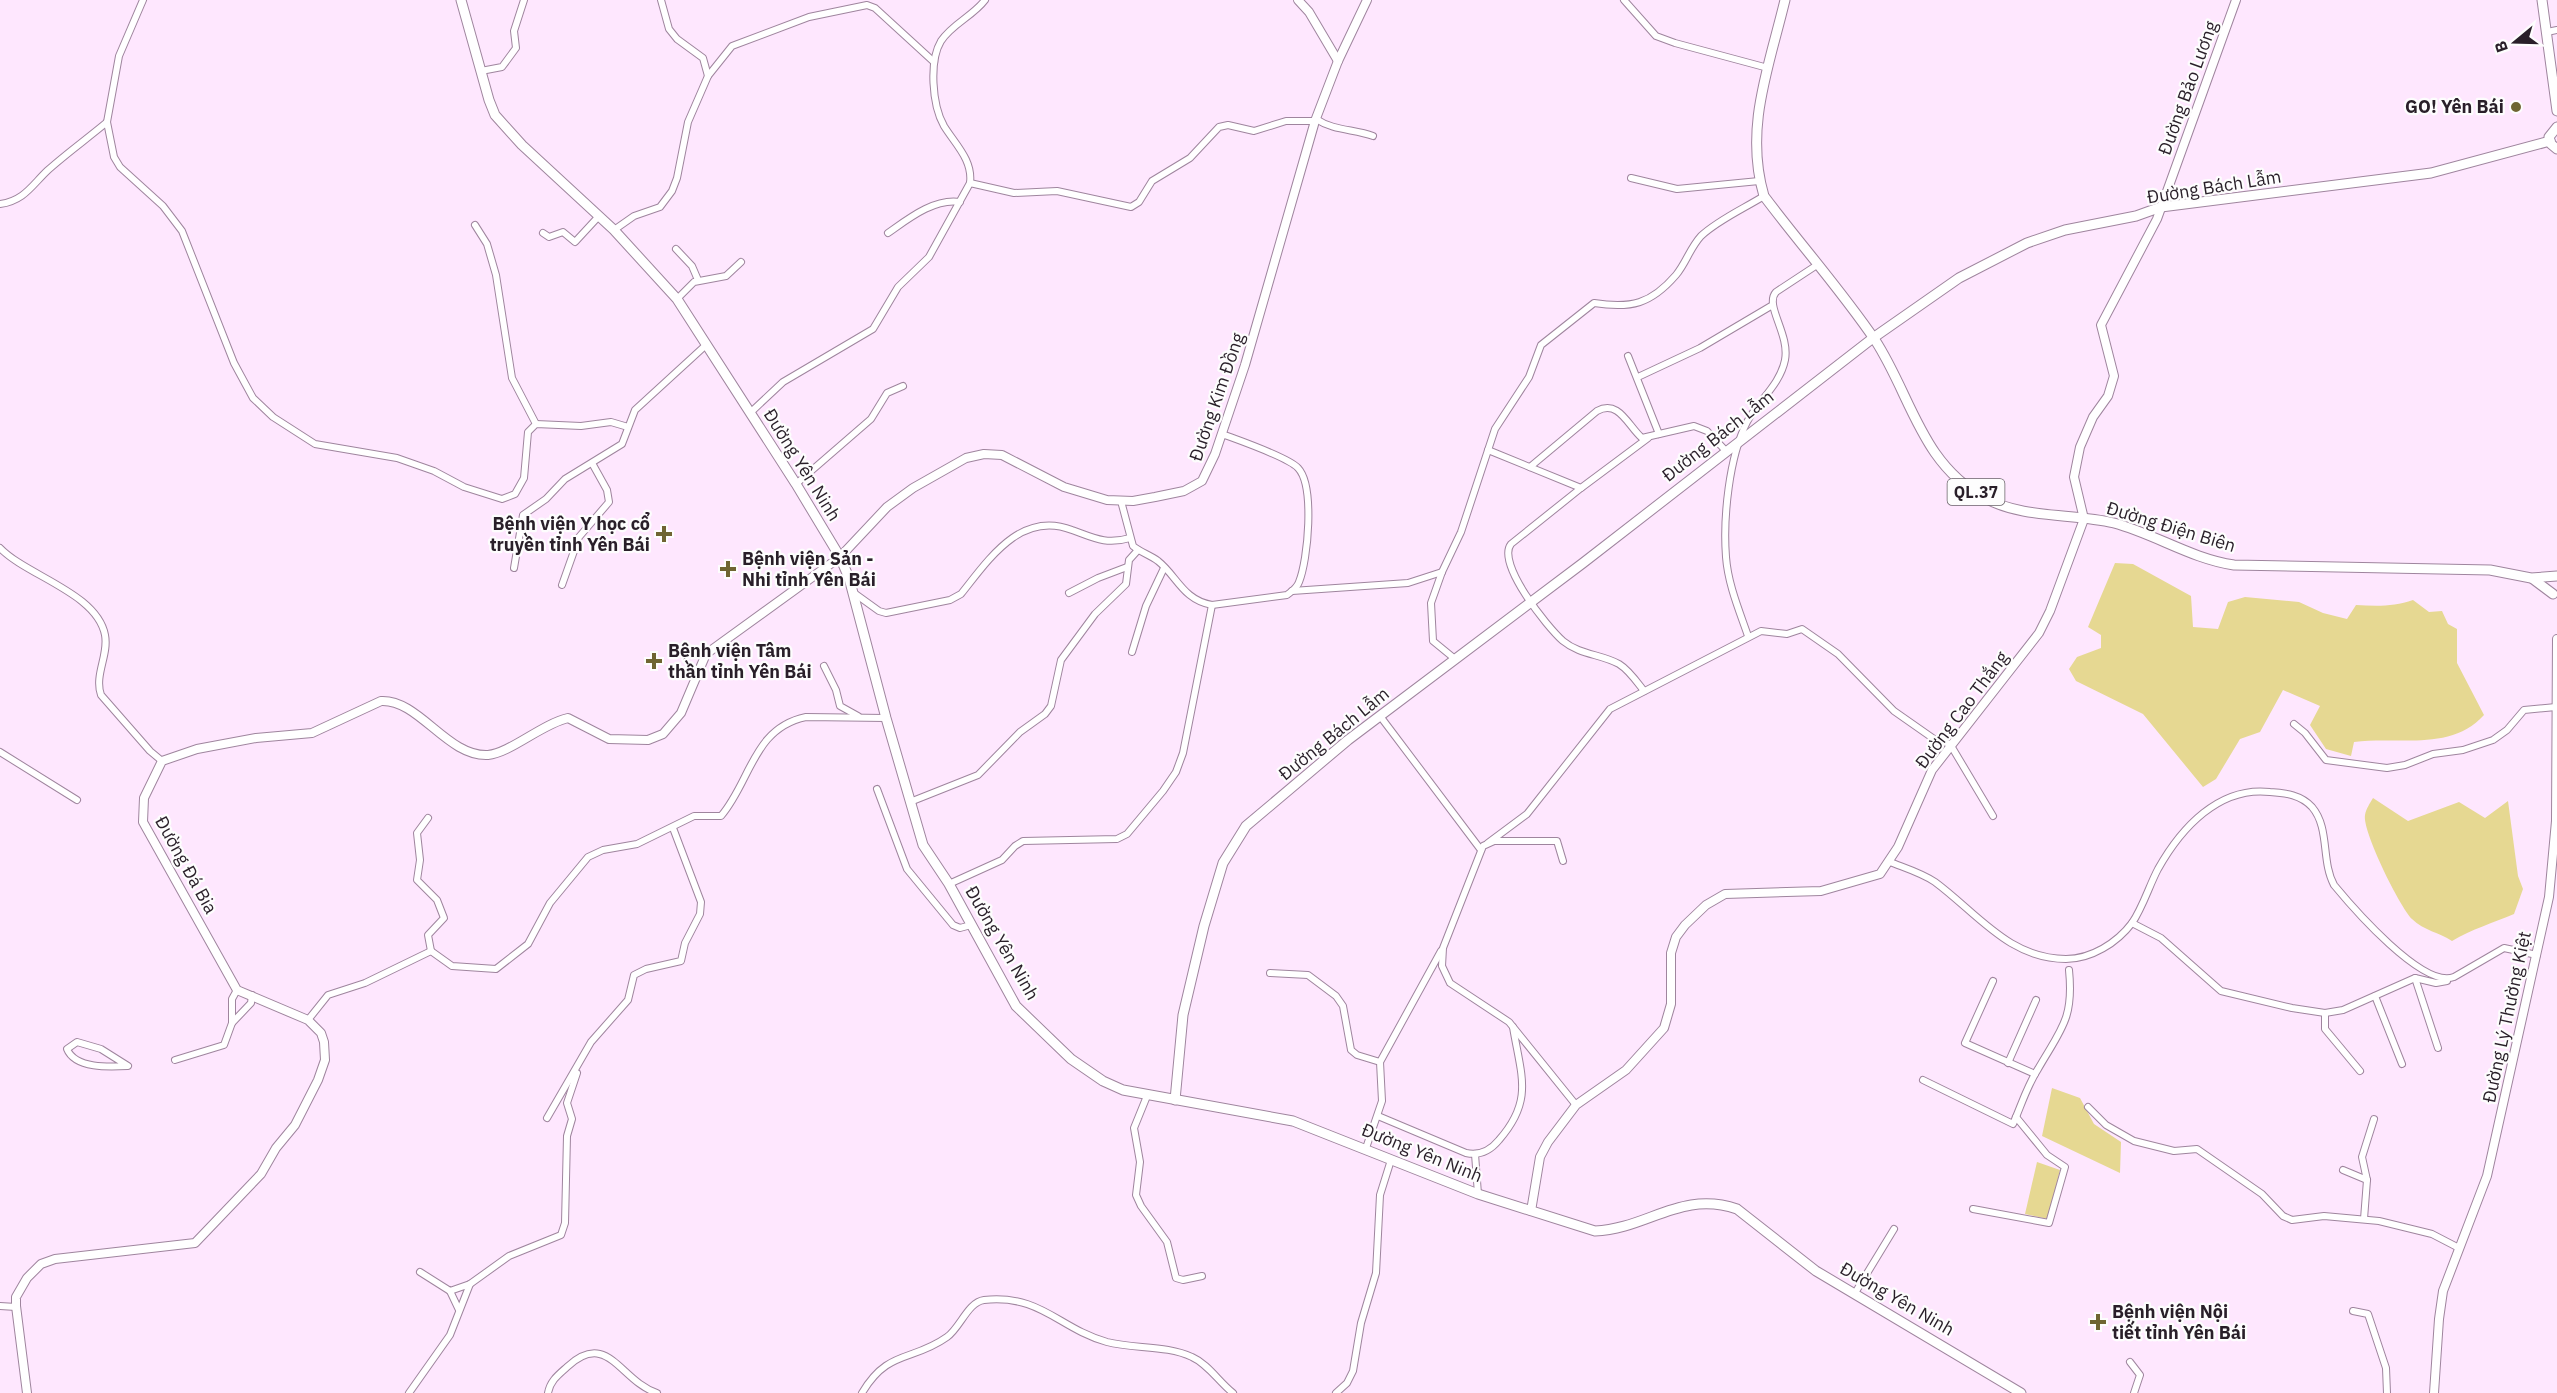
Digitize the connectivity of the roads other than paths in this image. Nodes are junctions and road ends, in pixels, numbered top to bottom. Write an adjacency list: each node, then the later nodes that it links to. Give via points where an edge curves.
1 (143, 0): 20 (street, via 119,56)
2 (461, 0): 16 (main road, Đường Yên Ninh)
3 (524, 0): 16 (street, via 514,31 516,48 502,67)
4 (661, 0): 17 (street, via 669,29 703,58)
5 (985, 0): 14 (street, via 945,35)
6 (1298, 0): 13 (street)
7 (1366, 0): 13 (street, Đường Kim Đồng)
8 (1624, 0): 15 (street, via 1662,39)
9 (1785, 0): 15 (main road, Đường Điện Biên / QL.37)
10 (2236, 0): 31 (street, Đường Bảo Lương)
11 (2542, 0): 12 (main road)
12 (2552, 31): 18 (main road)
13 (1338, 61): 19 (street, Đường Kim Đồng)
14 (934, 62): 17 (street, via 867,4 810,17 732,46); 27 (street, via 939,114 968,162)
15 (1768, 68): 26 (main road, Đường Điện Biên / QL.37, via 1756,120 1755,167)
16 (481, 71): 32 (main road, Đường Yên Ninh, via 489,100 503,124)
17 (708, 76): 34 (street, via 688,122 672,191 660,207 629,219)
18 (2557, 111)
19 (1316, 120): 22 (street, via 1326,126); 27 (street, via 1286,121 1254,131 1228,125 1219,128 1190,158 1152,181 1131,207 1052,191 1014,193); 51 (street, Đường Kim Đồng)
20 (107, 122): 30 (street, via 48,170 25,195); 49 (street, via 120,168 163,206 182,231 234,363 253,398 273,417 315,444 397,458 502,499 515,494 524,478 528,432)
21 (2557, 127): 23 (main road, via 2551,131)
22 (1373, 136)
23 (2550, 141): 24 (main road); 31 (main road, Đường Bách Lẫm, via 2431,173)
24 (2557, 149)
25 (1631, 178): 26 (street, via 1677,189)
26 (1759, 181): 28 (main road, Đường Điện Biên / QL.37)
27 (970, 183): 29 (street)
28 (1764, 196): 39 (main road, Đường Điện Biên / QL.37); 55 (street, via 1705,233 1677,274 1644,303 1594,303 1541,345 1529,377 1495,429)
29 (960, 202): 36 (street, via 936,204); 48 (street, via 929,257 898,287 873,329 783,382)
30 (0, 204)
31 (2161, 207): 43 (main road, Đường Bách Lẫm, via 2026,243 1959,278); 62 (street, Đường Bảo Lương, via 2101,325 2114,376 2108,396 2093,417 2080,447 2074,477)
32 (599, 216): 34 (main road, Đường Yên Ninh); 35 (street, via 575,242 562,232 549,237)
33 (475, 225): 49 (street, via 487,244 496,275 512,378)
34 (614, 230): 41 (main road, Đường Yên Ninh)
35 (543, 233)
36 (888, 233)
37 (676, 249): 40 (street, via 692,266)
38 (741, 262): 40 (street, via 726,276)
39 (1817, 265): 42 (street, via 1776,292); 43 (main road, Đường Điện Biên / QL.37)
40 (698, 280): 41 (street)
41 (677, 299): 44 (main road, Đường Yên Ninh)
42 (1771, 306): 46 (street, via 1700,348); 54 (street, via 1784,335 1784,364 1747,421)
43 (1873, 338): 54 (main road, Đường Bách Lẫm); 62 (main road, Đường Điện Biên / QL.37, via 1927,444 1959,478 1985,498 2002,505)
44 (706, 345): 48 (main road, Đường Yên Ninh); 50 (street, via 639,406)
45 (1628, 356): 46 (street)
46 (1638, 377): 52 (street)
47 (903, 386): 59 (street, via 887,393 871,419)
48 (750, 413): 59 (main road, Đường Yên Ninh)
49 (536, 424): 50 (street, via 581,426 611,422)
50 (628, 427): 57 (street, via 622,444)
51 (1222, 434): 61 (street, Đường Kim Đồng, via 1206,476 1194,487); 74 (street, via 1298,468 1308,493 1309,514 1300,580)
52 (1659, 434): 53 (street); 56 (street, via 1694,426 1707,431)
53 (1648, 438): 58 (street, via 1639,436 1615,410 1601,409); 60 (street)
54 (1740, 440): 56 (main road, Đường Bách Lẫm); 80 (street, via 1732,469 1726,556)
55 (1488, 450): 58 (street); 70 (street, via 1461,532)
56 (1726, 451): 78 (main road, Đường Bách Lẫm)
57 (591, 462): 68 (street, via 523,515); 73 (street, via 607,490 609,502 579,537)
58 (1530, 467): 60 (street)
59 (796, 484): 66 (main road, Đường Yên Ninh)
60 (1581, 488): 78 (street, via 1509,547 1509,563)
61 (1121, 501): 63 (street); 66 (street, Đường Kim Đồng, via 1064,487 1002,455 975,456 929,479 887,507)
62 (2084, 519): 72 (main road, Đường Điện Biên / QL.37, via 2115,524 2234,565 2490,570); 92 (street, Đường Cao Thắng, via 2039,633)
63 (1130, 538): 65 (street); 75 (street, via 1105,543 1063,527 1029,528 1012,536 961,594 950,600 886,613)
64 (0, 549): 94 (street, via 91,610 106,636 100,690 104,699)
65 (1138, 550): 67 (street); 69 (street)
66 (840, 557): 75 (main road, Đường Yên Ninh); 94 (street, via 706,654 675,723 657,738 609,739 568,718 542,727 498,753 478,754 461,748 404,708 387,701 312,733 197,749)
67 (1127, 567): 76 (street); 97 (street, via 1126,584 1095,614 1061,660 1046,714 1020,732 978,775)
68 (514, 568)
69 (1164, 568): 79 (street, via 1185,592); 83 (street, via 1146,606)
70 (1442, 572): 74 (street, via 1408,583); 84 (street, via 1431,603 1433,641)
71 (2557, 576): 72 (main road, Đường Điện Biên / QL.37); 77 (main road, QL.37, via 2551,583)
72 (2531, 578): 77 (main road, Đường Điện Biên / QL.37)
73 (562, 585)
74 (1292, 591): 79 (street, via 1283,596)
75 (854, 593): 90 (main road, Đường Yên Ninh)
76 (1069, 593)
77 (2555, 596)
78 (1531, 602): 84 (main road, Đường Bách Lẫm); 86 (street, via 1562,640 1618,664)
79 (1212, 605): 106 (street, via 1179,764 1164,791 1127,834 1108,841 1026,840 1002,860)
80 (1748, 636): 86 (street); 92 (street, via 1761,631 1787,634 1802,629 1838,654 1894,711 1934,739)
81 (2557, 639): 82 (main road, Đường Lý Thường Kiệt)
82 (2557, 644): 87 (main road, Đường Lý Thường Kiệt)
83 (1132, 652)
84 (1455, 659): 88 (main road, Đường Bách Lẫm)
85 (824, 666): 89 (street, via 840,706)
86 (1644, 691): 102 (street, via 1610,709 1527,814)
87 (2556, 707): 91 (street, via 2524,710 2507,730 2488,742 2387,768 2326,760); 100 (main road, Đường Lý Thường Kiệt)
88 (1380, 716): 103 (street); 136 (main road, Đường Bách Lẫm, via 1246,826 1223,863 1183,1015)
89 (861, 717): 90 (street); 101 (street, via 810,717 790,722 760,745 721,816 694,816)
90 (886, 718): 97 (main road, Đường Yên Ninh)
91 (2294, 724)
92 (1950, 744): 98 (street); 105 (street, Đường Cao Thắng, via 1932,770)
93 (0, 752): 96 (street)
94 (162, 761): 117 (street, Đường Đá Bia, via 144,798 143,822)
95 (877, 789): 108 (street, via 911,874 953,924 960,928)
96 (77, 800)
97 (910, 802): 106 (main road, Đường Yên Ninh, via 923,845)
98 (1993, 816)
99 (428, 818): 110 (street, via 417,833 417,877 437,900 444,918 428,935)
100 (2556, 821): 111 (main road, Đường Lý Thường Kiệt, via 2550,897)
101 (673, 828): 110 (street, via 637,844 588,856 550,903 528,944 496,969 452,966); 140 (street, via 701,902 681,962 634,975 628,1000 591,1042)
102 (1488, 843): 103 (street); 104 (street, via 1557,841)
103 (1481, 850): 109 (street)
104 (1563, 861)
105 (1890, 862): 107 (street, via 1935,882 2007,941 2046,956 2087,956 2106,946); 137 (street, via 1880,874 1837,888 1737,892 1706,905 1685,925 1671,953 1671,1012 1664,1028 1626,1070)
106 (949, 884): 108 (main road, Đường Yên Ninh)
107 (2132, 923): 115 (street, via 2164,859 2211,806 2249,791 2294,795 2311,806 2319,819 2328,870 2338,890 2408,960 2437,977); 121 (street, via 2161,938 2221,991)
108 (971, 925): 135 (main road, Đường Yên Ninh, via 1016,1005 1029,1020 1088,1072 1123,1090)
109 (1443, 948): 124 (street, via 1444,971 1453,987); 127 (street)
110 (431, 951): 122 (street, via 365,983 328,995)
111 (2537, 955): 115 (street, via 2505,948); 153 (main road, Đường Lý Thường Kiệt, via 2487,1176)
112 (2069, 970): 133 (street, via 2072,996 2066,1020)
113 (1270, 973): 127 (street, via 1308,975 1329,989 1343,1006 1351,1050)
114 (2415, 978): 115 (street, via 2436,983); 119 (street); 125 (street)
115 (2450, 979)
116 (1993, 981): 128 (street, via 1965,1043)
117 (237, 990): 118 (street); 123 (street, via 232,999)
118 (252, 995): 122 (street); 123 (street, via 251,1003)
119 (2375, 996): 121 (street); 129 (street)
120 (2036, 1000): 128 (street)
121 (2325, 1013): 131 (street, via 2325,1029)
122 (308, 1020): 160 (street, via 324,1042 325,1060 318,1080 261,1174 203,1237 187,1245 56,1259 41,1264 33,1269 20,1290)
123 (232, 1023): 126 (street, via 224,1045)
124 (1513, 1026): 137 (street); 144 (street, via 1523,1092 1520,1110 1494,1146)
125 (2438, 1048)
126 (175, 1060)
127 (1380, 1062): 139 (street, via 1383,1096)
128 (2008, 1063): 133 (street)
129 (2402, 1064)
130 (128, 1066): 130 (street, via 84,1063 67,1049 77,1042 93,1046)
131 (2360, 1071)
132 (577, 1073): 156 (street, via 567,1103 572,1119 567,1136 565,1223 561,1235 509,1256)
133 (2035, 1074): 141 (street)
134 (1923, 1080): 141 (street, via 2013,1124)
135 (1147, 1096): 136 (main road, Đường Yên Ninh); 155 (street, via 1134,1128 1140,1162 1137,1199 1167,1242 1176,1278)
136 (1174, 1100): 143 (main road, Đường Yên Ninh, via 1293,1120)
137 (1576, 1105): 150 (street, via 1542,1150)
138 (2088, 1107): 151 (street, via 2106,1125 2134,1141 2174,1150 2197,1149 2292,1220 2324,1216)
139 (1378, 1116): 143 (street); 144 (street)
140 (547, 1118)
141 (2016, 1118): 149 (street, via 2047,1155 2065,1167 2049,1223)
142 (2374, 1119): 147 (street, via 2362,1157)
143 (1366, 1148): 145 (main road, Đường Yên Ninh)
144 (1475, 1154): 148 (street)
145 (1391, 1160): 148 (main road, Đường Yên Ninh); 170 (street, via 1380,1195 1376,1272 1361,1323 1353,1371)
146 (2343, 1170): 147 (street)
147 (2367, 1180): 151 (street)
148 (1478, 1194): 150 (main road, Đường Yên Ninh)
149 (1973, 1209)
150 (1531, 1211): 158 (main road, Đường Yên Ninh, via 1595,1231 1613,1229 1689,1204 1724,1204 1751,1217 1809,1267)
151 (2364, 1219): 153 (street, via 2424,1231)
152 (1894, 1229): 158 (street)
153 (2459, 1248): 174 (main road, Đường Lý Thường Kiệt, via 2441,1304)
154 (420, 1272): 157 (street)
155 (1202, 1276)
156 (470, 1284): 157 (street); 161 (street)
157 (450, 1291): 161 (street)
158 (1855, 1293): 171 (main road, Đường Yên Ninh)
159 (0, 1306): 160 (street)
160 (16, 1307): 164 (street)
161 (459, 1310): 165 (street, via 450,1335)
162 (2353, 1311): 173 (street, via 2368,1314 2386,1368)
163 (2130, 1362): 172 (street, via 2140,1375)
164 (27, 1393)
165 (409, 1393)
166 (548, 1393): 167 (street, via 555,1378 575,1359 591,1352 605,1355 637,1383)
167 (657, 1393)
168 (862, 1393): 169 (street, via 882,1366 946,1338 973,1305 984,1300 1028,1302 1096,1338 1187,1355)
169 (1233, 1393)
170 (1336, 1393)
171 (2021, 1393)
172 (2134, 1393)
173 (2387, 1393)
174 (2434, 1393)

